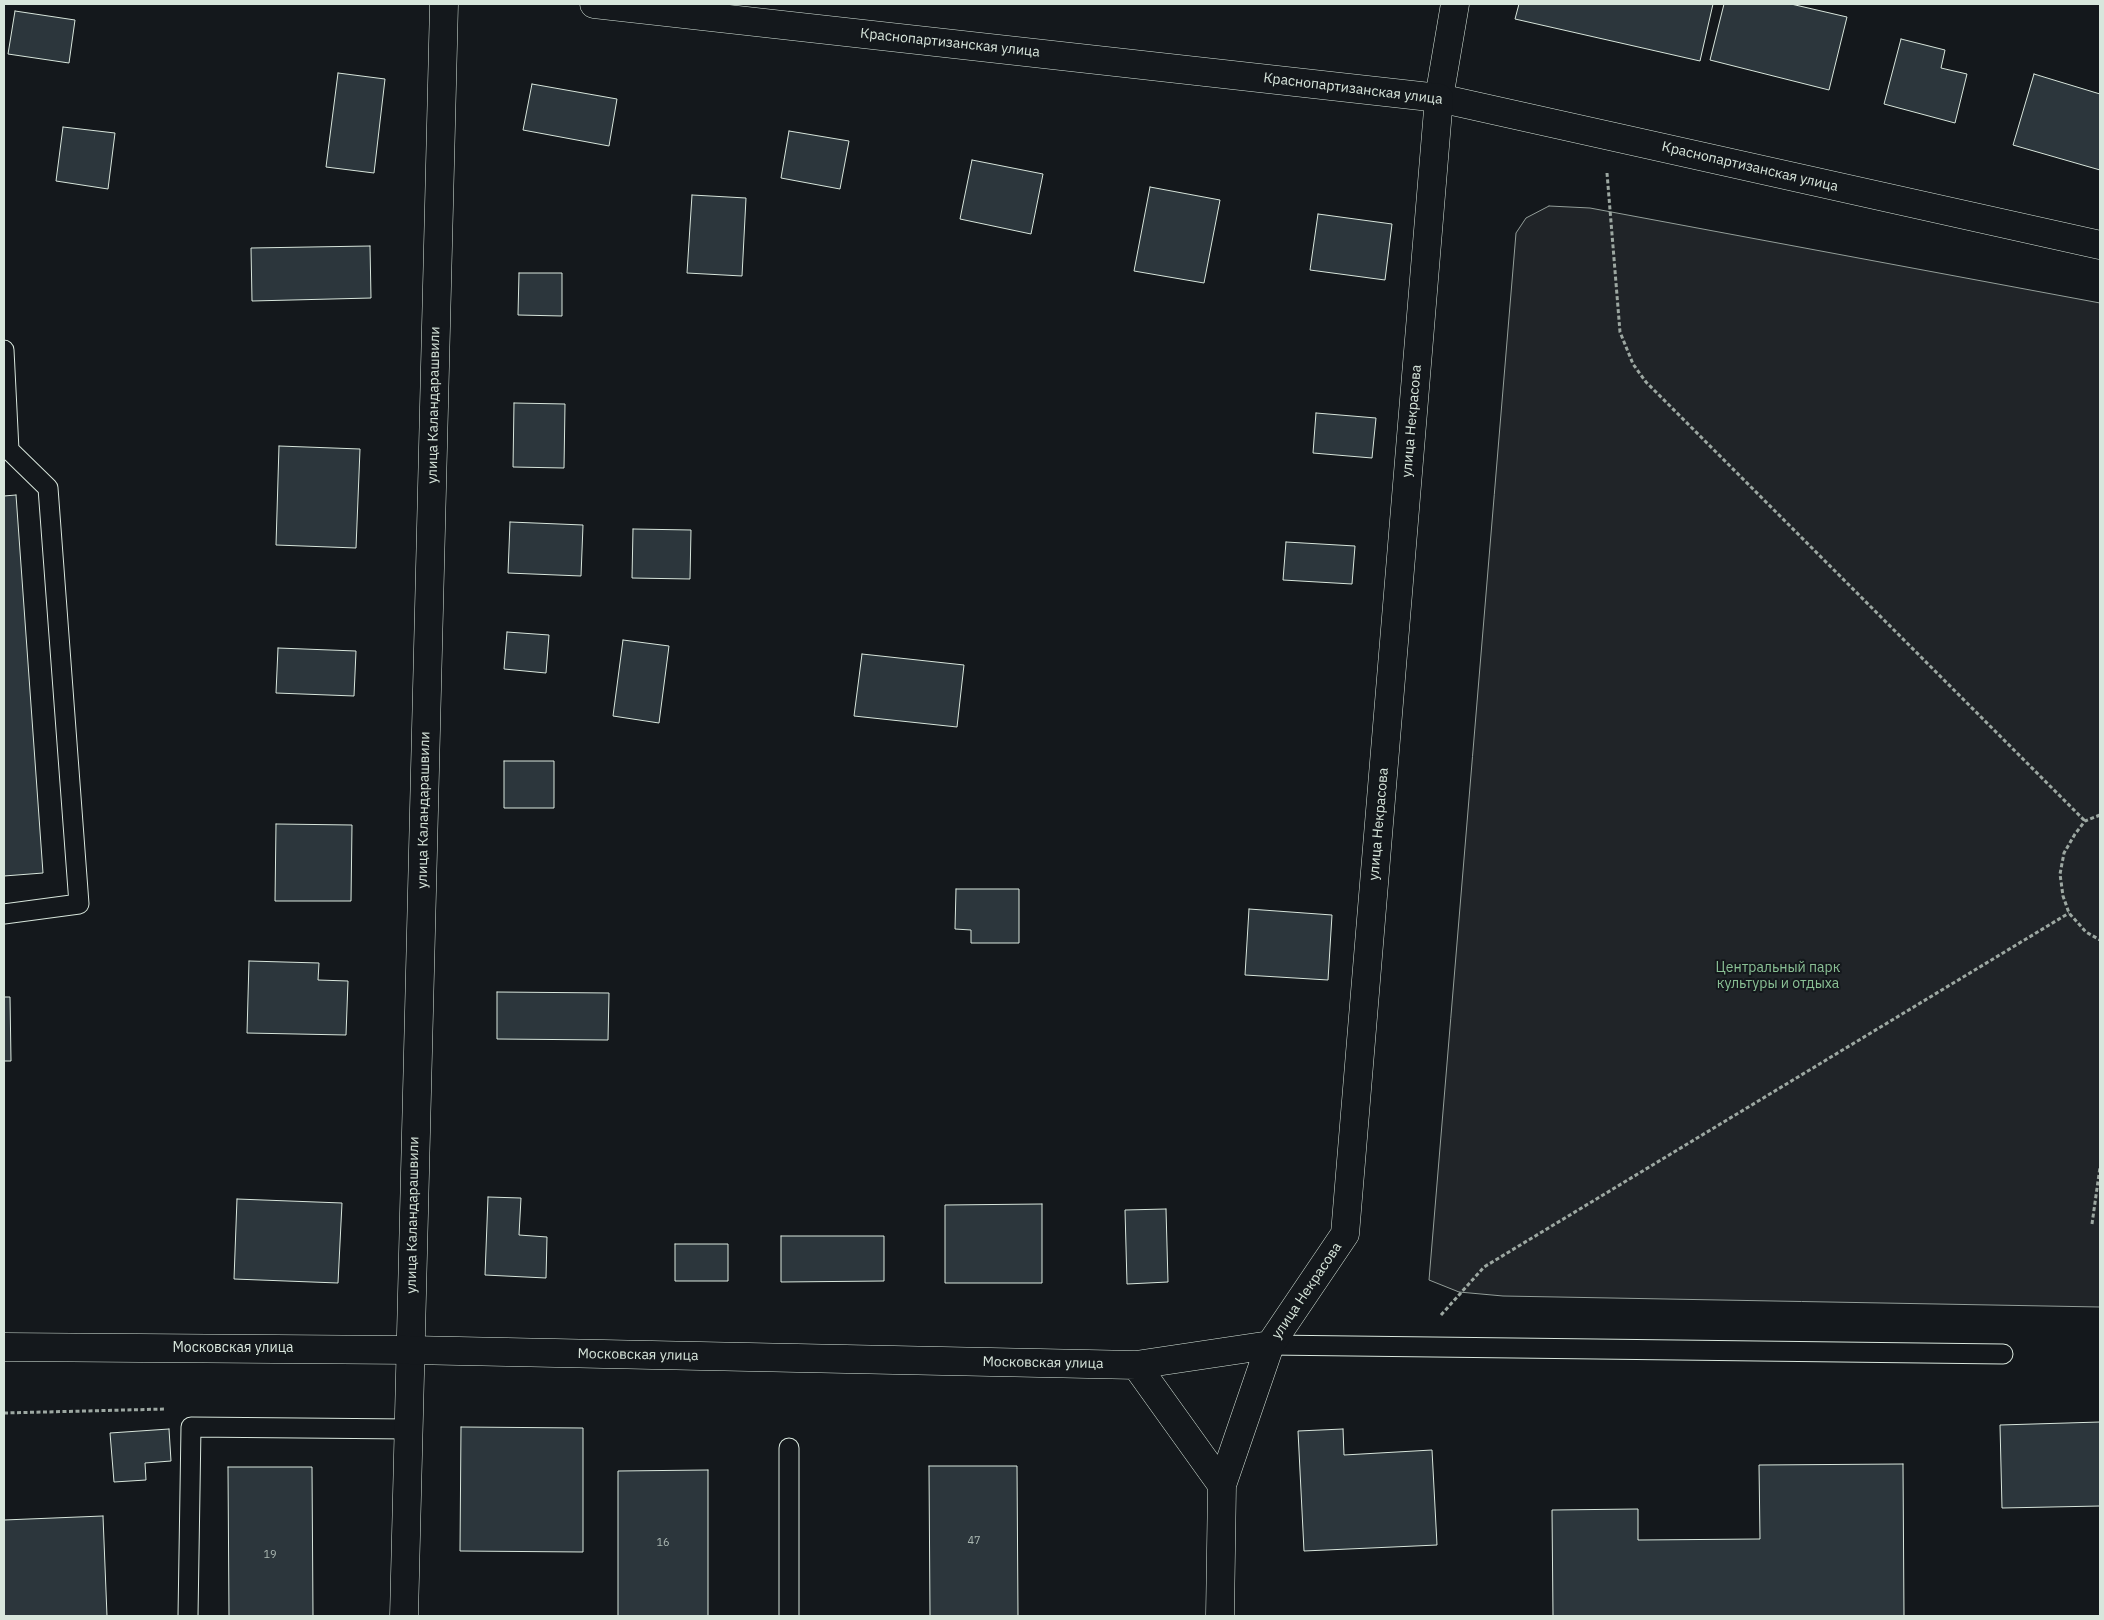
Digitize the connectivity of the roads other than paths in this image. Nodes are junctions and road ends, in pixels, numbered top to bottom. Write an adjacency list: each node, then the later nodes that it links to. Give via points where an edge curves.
1 (444, 4): 10 (street, улица Каландарашвили)
2 (594, 4): 4 (street, Краснопартизанская улица)
3 (1455, 4): 4 (street, улица Некрасова)
4 (1439, 98): 5 (street, Краснопартизанская улица); 8 (street, улица Некрасова, via 1345,1234)
5 (2100, 245)
6 (4, 350): 7 (lane, via 10,450 48,488 79,904)
7 (4, 914)
8 (1270, 1345): 11 (lane); 12 (street, Московская улица); 15 (street, улица Некрасова)
9 (4, 1347): 10 (street, Московская улица)
10 (410, 1350): 12 (street, Московская улица); 13 (street, улица Каландарашвили)
11 (2003, 1354)
12 (1136, 1365): 15 (street)
13 (408, 1429): 16 (lane, via 191,1428); 17 (street, улица Каландарашвили)
14 (790, 1448): 18 (lane)
15 (1222, 1485): 19 (street, улица Некрасова)
16 (188, 1616)
17 (404, 1616)
18 (789, 1616)
19 (1220, 1616)

